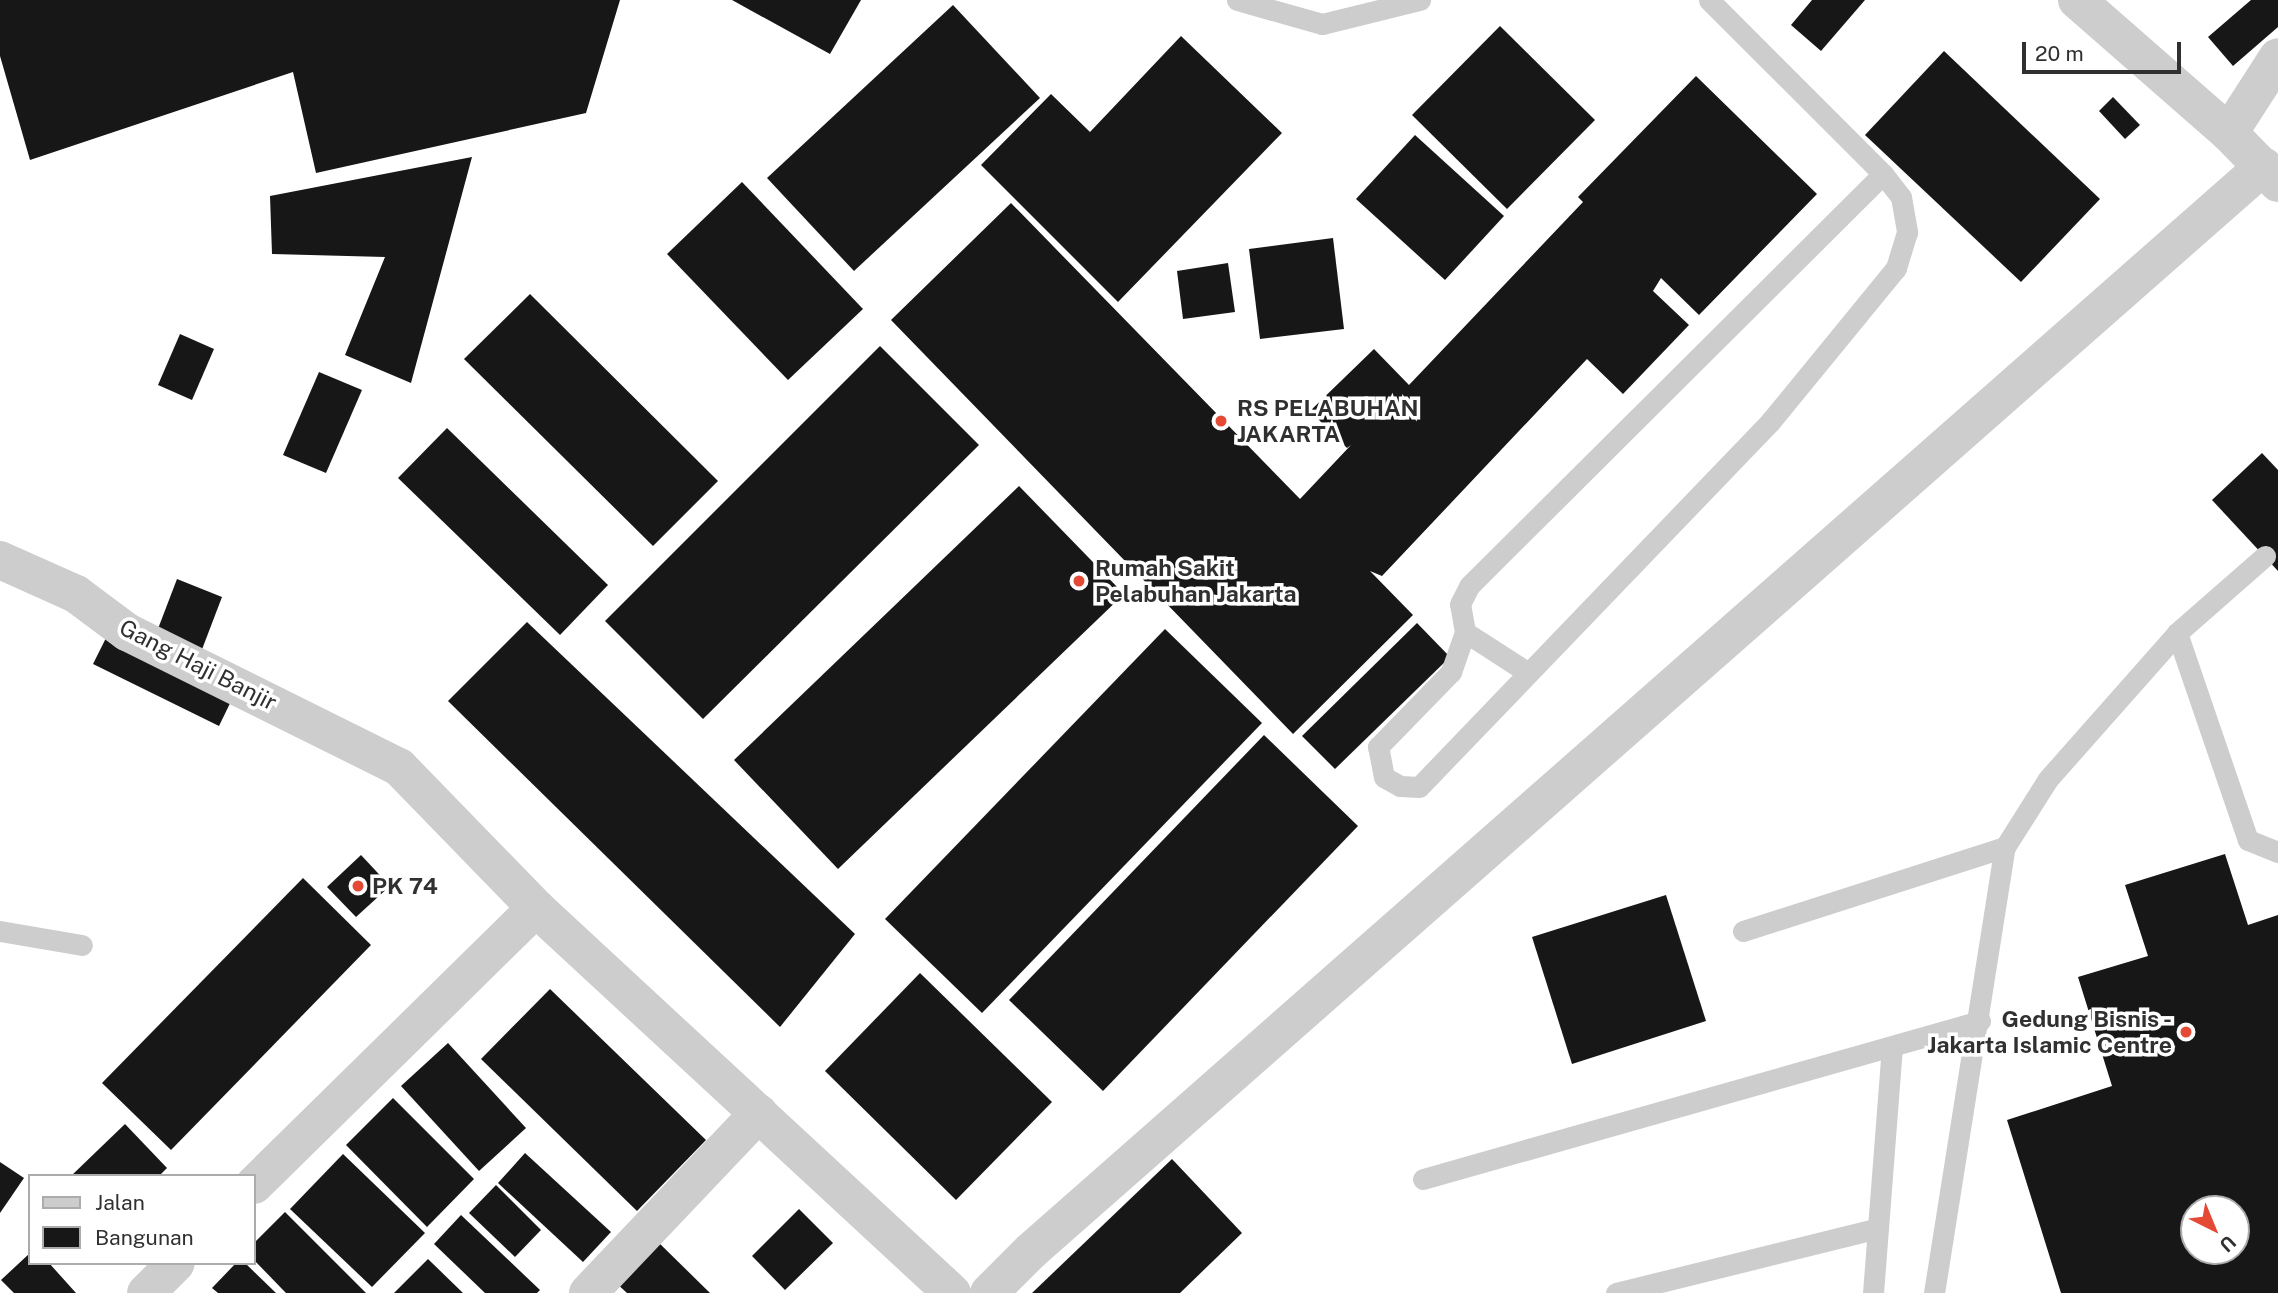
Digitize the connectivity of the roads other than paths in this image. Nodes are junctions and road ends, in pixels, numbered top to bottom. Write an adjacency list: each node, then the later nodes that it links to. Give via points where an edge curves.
1 (1237, 0): 2 (lane, via 1322,24)
2 (1420, 0)
3 (1709, 0): 7 (lane)
4 (2077, 0): 6 (street)
5 (2278, 57): 6 (street)
6 (2229, 133): 8 (street)
7 (1883, 174): 11 (lane, via 1469,586 1460,604); 13 (lane, via 1900,197 1907,232 1896,268 1770,422)
8 (2271, 175): 30 (street, via 1031,1251)
9 (2265, 556): 12 (lane)
10 (0, 560): 16 (street, Gang Haji Banjir, via 76,594 127,632 399,767)
11 (1465, 632): 13 (lane); 13 (lane, via 1451,672 1378,747 1384,777 1400,786 1419,786)
12 (2177, 633): 14 (lane, via 2048,779); 15 (lane, via 2248,840)
13 (1527, 673)
14 (2005, 847): 18 (lane); 20 (lane)
15 (2278, 852)
16 (537, 908): 22 (street, Gang Haji Banjir); 24 (street)
17 (0, 931): 19 (lane)
18 (1743, 931)
19 (82, 945)
20 (1980, 1021): 21 (lane); 33 (lane)
21 (1892, 1047): 23 (lane); 25 (lane)
22 (758, 1113): 28 (street); 29 (street, Gang Haji Banjir)
23 (1423, 1178)
24 (256, 1183)
25 (1878, 1228): 31 (lane); 32 (lane)
26 (174, 1265): 27 (street)
27 (146, 1293)
28 (588, 1293)
29 (952, 1293)
30 (989, 1293)
31 (1616, 1293)
32 (1873, 1293)
33 (1934, 1293)

